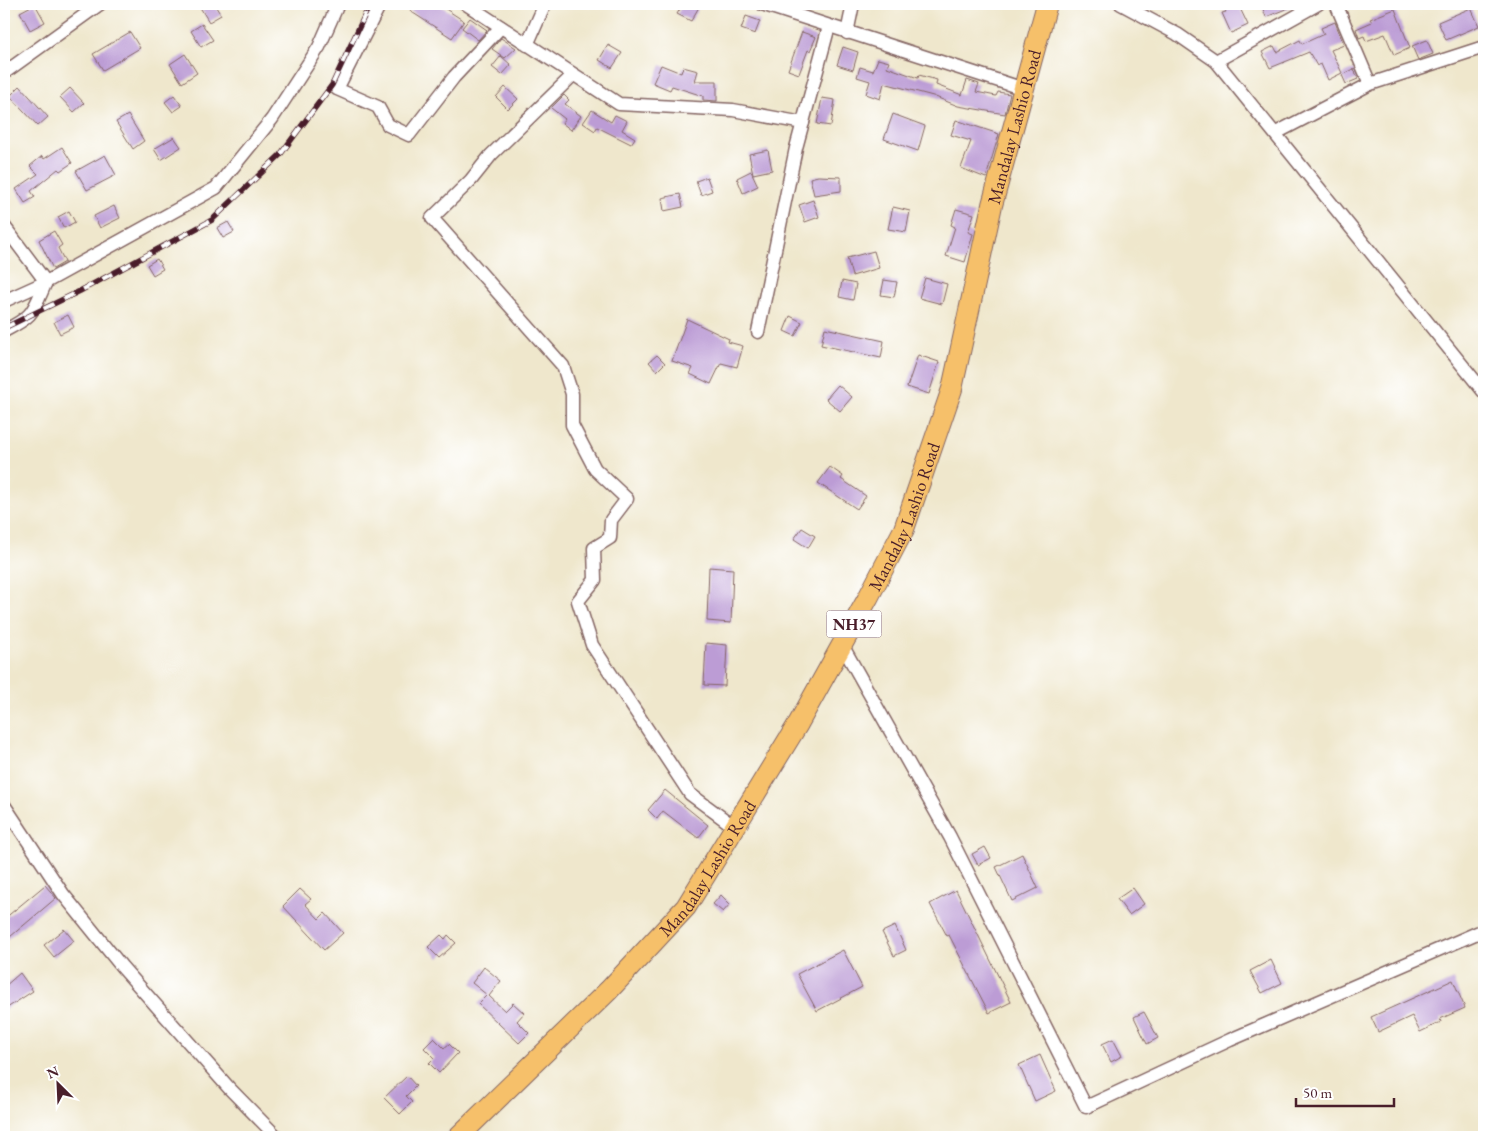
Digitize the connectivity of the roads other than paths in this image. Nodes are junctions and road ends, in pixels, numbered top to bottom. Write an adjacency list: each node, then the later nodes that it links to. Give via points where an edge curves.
1 (100, 4): 18 (street)
2 (338, 4): 25 (street, via 319,48 272,119 216,188)
3 (380, 4): 13 (street, via 337,89 378,107 388,125 409,135 454,77)
4 (466, 4): 13 (street)
5 (545, 4): 15 (street)
6 (762, 4): 12 (street)
7 (853, 4): 14 (street)
8 (1046, 4): 21 (highway, Mandalay Lashio Road / NH37)
9 (1121, 4): 17 (street, via 1178,34)
10 (1318, 4): 17 (street)
11 (1336, 4): 20 (street)
12 (829, 26): 14 (street); 22 (street)
13 (501, 27): 15 (street)
14 (847, 32): 21 (street)
15 (527, 45): 19 (street)
16 (1484, 47): 20 (street)
17 (1216, 61): 23 (street)
18 (4, 73)
19 (573, 75): 22 (street, via 620,104 733,110); 32 (street, via 432,218 563,366 572,394 572,425 595,469 627,499 611,520 610,538 594,548 595,580 578,601 592,645 690,794)
20 (1370, 84): 23 (street)
21 (1024, 89): 30 (highway, Mandalay Lashio Road / NH37, via 992,205 952,389 904,529)
22 (803, 123): 28 (street)
23 (1276, 133): 29 (street)
24 (4, 226): 25 (street)
25 (46, 282): 26 (street); 27 (street, via 27,320)
26 (4, 300)
27 (4, 331)
28 (758, 332)
29 (1484, 392)
30 (842, 645): 32 (highway, Mandalay Lashio Road / NH37); 33 (street, via 950,837 1086,1107 1230,1040)
31 (4, 805): 34 (street, via 63,894 122,967)
32 (736, 828): 35 (highway, Mandalay Lashio Road / NH37, via 686,907 609,990)
33 (1484, 930)
34 (277, 1137)
35 (458, 1137)

